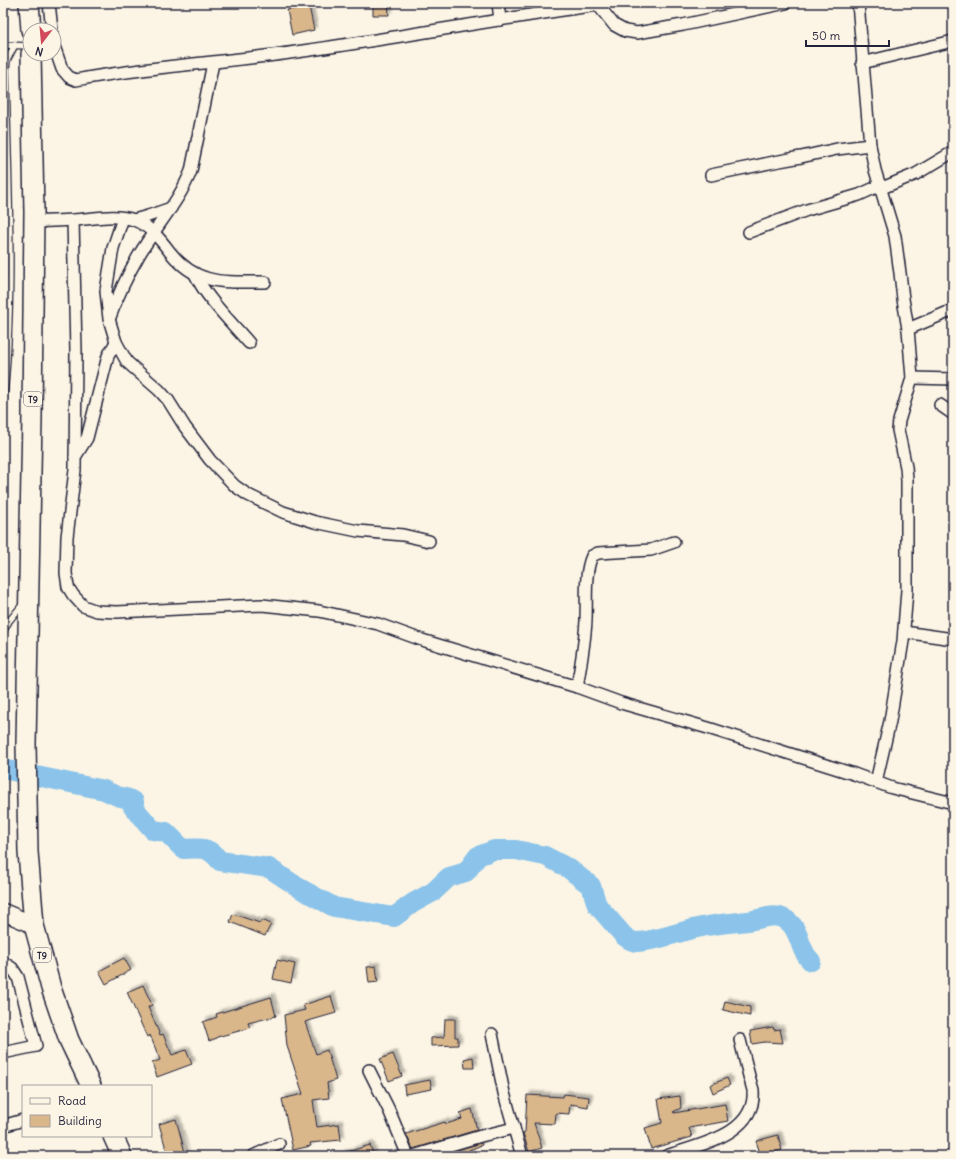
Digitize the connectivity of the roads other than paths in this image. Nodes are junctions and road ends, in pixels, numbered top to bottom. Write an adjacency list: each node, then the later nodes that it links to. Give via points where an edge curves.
1 (28, 3): 8 (highway)
2 (49, 3): 9 (street)
3 (498, 3): 7 (street)
4 (786, 3): 6 (street, via 637,33 625,31 614,25)
5 (858, 3): 17 (street)
6 (601, 4): 7 (street)
7 (500, 20): 16 (street)
8 (30, 22)
9 (51, 22)
10 (953, 41): 17 (street)
11 (3, 45): 12 (lane)
12 (22, 50)
13 (22, 51): 26 (lane, via 7,60 6,70)
14 (24, 62): 25 (highway, T9)
15 (60, 62): 16 (street, via 69,77 76,80 131,70)
16 (213, 63): 22 (street, via 191,171)
17 (862, 64): 18 (street)
18 (870, 145): 20 (street, via 837,149); 21 (street)
19 (953, 152): 21 (street, via 916,174)
20 (711, 175)
21 (881, 187): 27 (street, via 807,210); 34 (street, via 895,236)
22 (171, 208): 23 (street, via 148,216); 28 (street)
23 (128, 219): 24 (street, via 102,217); 28 (street, via 143,224); 33 (street, via 113,248 106,291)
24 (73, 220): 25 (street); 42 (street)
25 (33, 222): 45 (highway, T9)
26 (9, 232): 29 (lane); 40 (lane, via 10,320)
27 (749, 232)
28 (154, 233): 30 (street, via 172,254); 33 (street, via 130,272)
29 (3, 240)
30 (195, 274): 31 (street, via 228,282); 36 (street, via 197,280)
31 (265, 282)
32 (953, 310): 34 (street)
33 (109, 319): 35 (street)
34 (908, 329): 37 (street)
35 (116, 342): 42 (street, via 108,356 87,438); 43 (street, via 127,362 168,400 210,460 248,496 283,512 315,522 358,531)
36 (249, 343)
37 (912, 378): 38 (street); 47 (street, via 898,430 907,480 907,590)
38 (953, 379)
39 (940, 405): 41 (street)
40 (3, 406)
41 (953, 414)
42 (75, 457): 49 (street, via 66,573 68,587 83,606 97,611 117,612 262,605 319,611 378,624)
43 (429, 540)
44 (674, 542): 49 (street, via 651,550 598,553 592,556 588,572 583,657)
45 (29, 598): 46 (lane); 53 (highway, T9, via 26,815)
46 (3, 632)
47 (904, 632): 48 (street); 50 (street, via 890,720)
48 (953, 638)
49 (577, 687): 50 (street)
50 (876, 782): 51 (street)
51 (953, 803)
52 (3, 912): 53 (main road)
53 (34, 925): 59 (highway, T9, via 51,988 69,1040)
54 (3, 962): 57 (street, via 12,968 18,977 36,1046)
55 (492, 1034): 62 (street)
56 (740, 1040): 70 (street, via 753,1091 748,1113 730,1133)
57 (3, 1053)
58 (369, 1070): 67 (street)
59 (91, 1085)
60 (22, 1120): 61 (street)
61 (3, 1126)
62 (514, 1128): 68 (street); 69 (street)
63 (114, 1137): 65 (highway)
64 (279, 1144): 66 (street)
65 (122, 1156)
66 (253, 1156)
67 (408, 1156)
68 (413, 1156)
69 (522, 1156)
70 (666, 1156)

